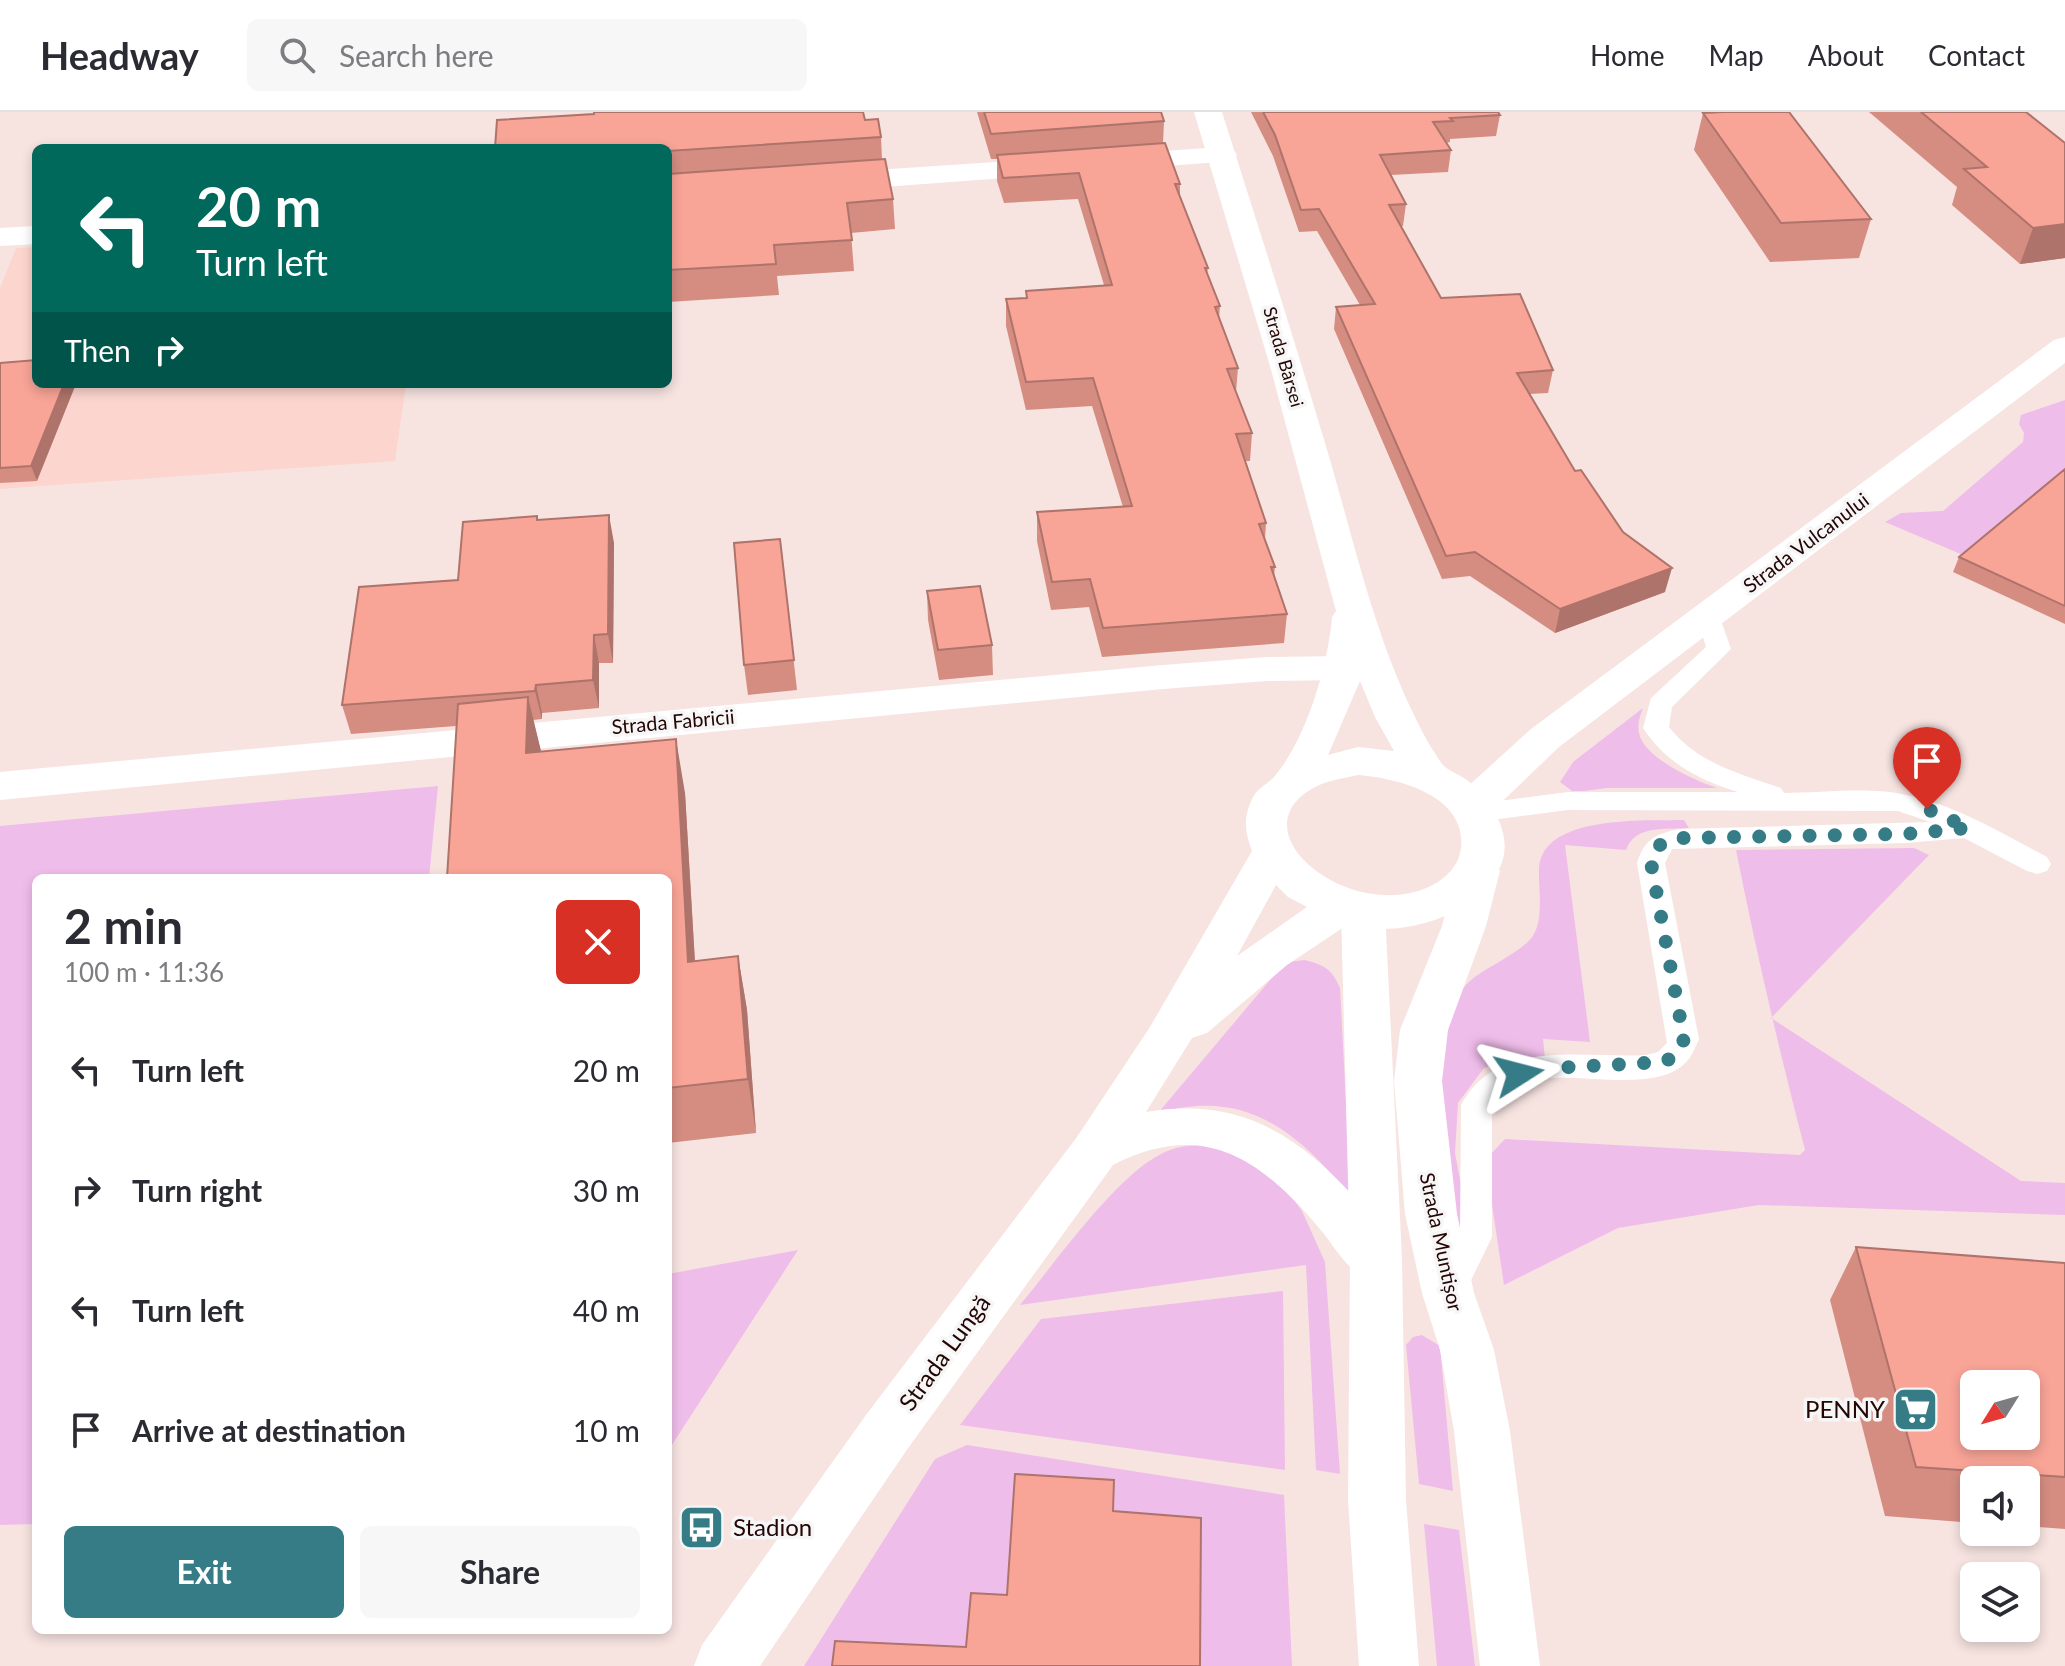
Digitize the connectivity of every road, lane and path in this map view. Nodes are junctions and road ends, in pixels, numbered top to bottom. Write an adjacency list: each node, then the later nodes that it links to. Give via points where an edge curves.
1 (1208, 112): 2 (main road, Strada Bârsei)
2 (1223, 155): 3 (main road); 7 (main road, Strada Bârsei)
3 (807, 184)
4 (32, 235): 5 (main road)
5 (0, 237)
6 (2063, 350): 8 (main road, Strada Vulcanului)
7 (1352, 603): 9 (main road, Strada Bârsei); 12 (main road, Strada Bârsei, via 1395,717)
8 (1709, 617): 12 (main road, Strada Vulcanului, via 1545,738); 13 (lane, via 1719,649 1660,704 1656,728 1694,767)
9 (1346, 668): 10 (main road, Strada Bârsei, via 1319,736); 11 (main road, Strada Fabricii, via 1117,681)
10 (1294, 778): 12 (main road, via 1323,765 1394,764); 15 (main road, via 1276,794 1266,813 1264,834)
11 (0, 786)
12 (1454, 795): 13 (lane); 17 (main road, via 1484,837)
13 (1792, 801): 14 (lane, via 1899,802)
14 (1969, 828): 16 (lane); 22 (lane, via 1906,834 1705,836 1663,842 1651,863 1684,1039 1679,1052 1665,1062 1632,1066 1534,1069 1503,1079 1476,1105 1476,1237)
15 (1271, 856): 18 (main road, via 1313,893); 19 (main road)
16 (2037, 864)
17 (1478, 871): 18 (main road, via 1466,886 1423,908); 22 (main road, Strada Muntișor, via 1464,926 1424,1030 1418,1081 1431,1214)
18 (1352, 908): 19 (main road, via 1271,953); 21 (main road)
19 (1167, 1040): 20 (main road, Strada Lungă)
20 (1095, 1151): 21 (main road, via 1139,1132 1174,1127 1224,1128 1249,1137 1296,1168); 23 (main road, Strada Lungă, via 886,1433)
21 (1376, 1258): 24 (main road, via 1377,1500)
22 (1448, 1293): 25 (main road, Strada Muntișor, via 1467,1350 1482,1431)
23 (724, 1666)
24 (1389, 1666)
25 (1510, 1666)

